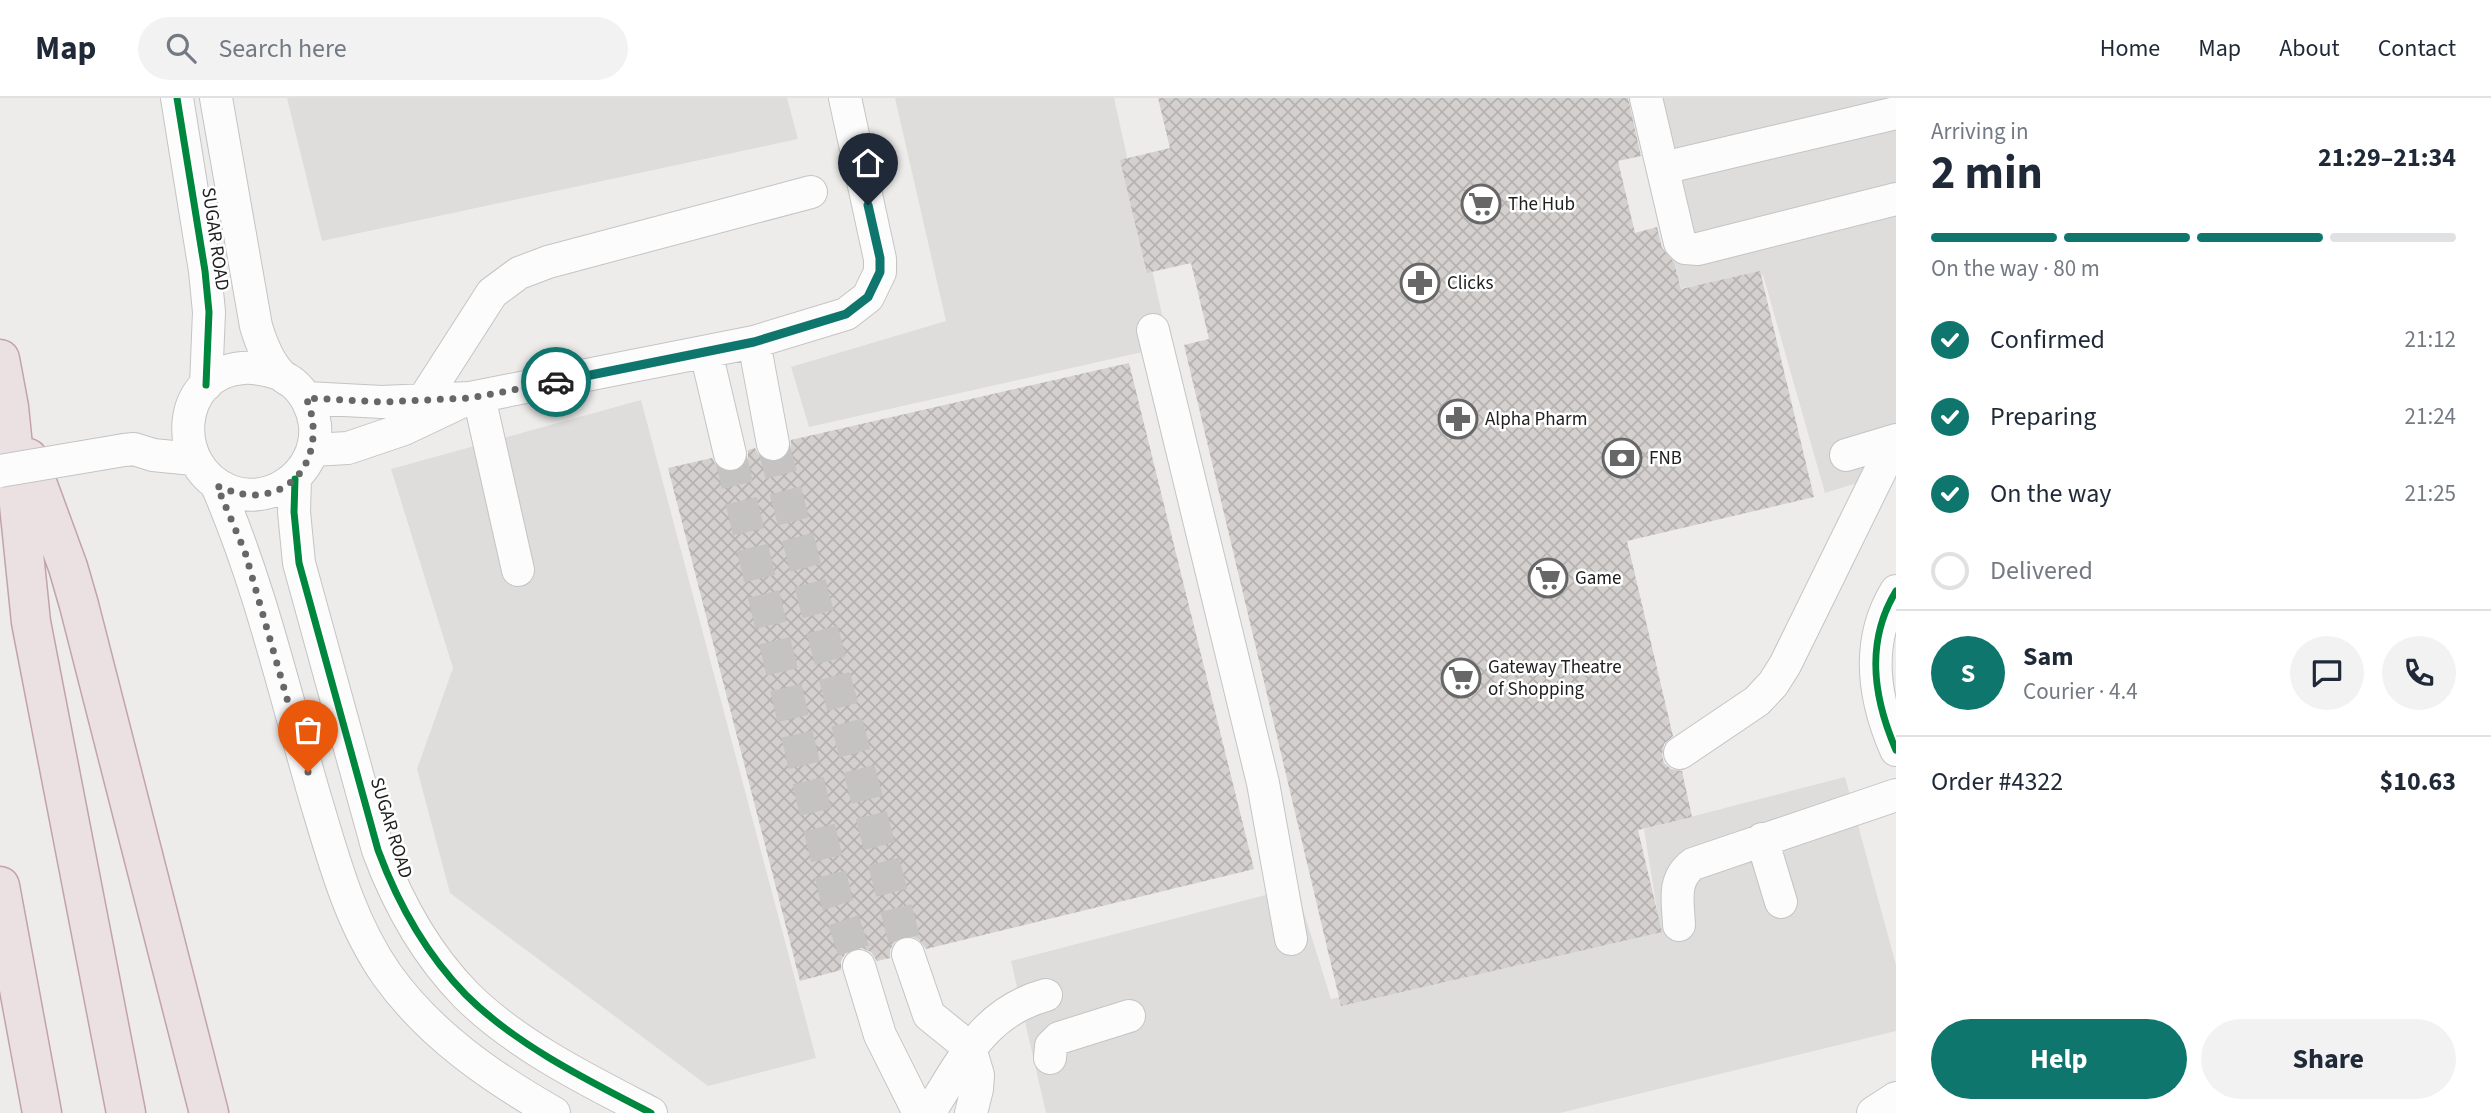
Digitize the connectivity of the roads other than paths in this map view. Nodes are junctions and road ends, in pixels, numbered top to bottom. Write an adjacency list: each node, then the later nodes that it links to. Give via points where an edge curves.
1 (177, 98): 14 (street, SUGAR ROAD, via 205,271 209,312)
2 (216, 98): 13 (street, SUGAR ROAD, via 250,299 266,353)
3 (845, 98): 10 (street, via 880,272 868,297 846,314)
4 (1646, 98): 6 (street)
5 (1896, 113): 6 (street)
6 (1663, 168): 8 (street, via 1680,243 1691,249)
7 (811, 192): 17 (street, via 519,273 492,293)
8 (1896, 199)
9 (1153, 330): 39 (street, via 1263,783)
10 (754, 342): 11 (street); 21 (street)
11 (706, 352): 15 (street); 24 (street)
12 (0, 359): 18 (highway)
13 (280, 374): 14 (street, via 241,368); 16 (street)
14 (206, 385): 19 (street)
15 (483, 396): 17 (street); 23 (street, via 348,448); 30 (street)
16 (306, 398): 17 (street, via 383,402); 23 (street, via 315,424)
17 (424, 398)
18 (9, 407): 48 (highway, via 31,622); 49 (highway, via 79,605)
19 (187, 420): 22 (street); 26 (street)
20 (1895, 441): 25 (street); 33 (street, via 1773,684 1757,701)
21 (773, 444)
22 (129, 450): 26 (street); 27 (street, bridge)
23 (313, 450): 28 (street)
24 (730, 454)
25 (1846, 455)
26 (193, 459): 29 (street)
27 (0, 471)
28 (295, 479): 29 (street, via 257,495); 51 (street, SUGAR ROAD, via 299,563 378,850 404,911 445,972 496,1021)
29 (217, 486): 50 (street, via 245,552 343,894 371,949 409,1003 446,1040)
30 (528, 568)
31 (1896, 591): 32 (street, via 1876,641 1875,671 1882,712)
32 (1896, 750)
33 (1680, 753)
34 (1896, 795): 35 (street)
35 (1762, 839): 37 (street); 38 (street, via 1687,868 1677,888)
36 (0, 886): 47 (highway)
37 (1780, 902)
38 (1679, 925)
39 (1291, 939)
40 (908, 954): 44 (street, via 929,1015)
41 (859, 966): 52 (street, via 880,1035)
42 (1046, 995): 44 (street, via 1003,1013)
43 (1129, 1016): 45 (street, via 1059,1038 1051,1046)
44 (970, 1048): 53 (street); 54 (street, via 978,1075)
45 (1050, 1058)
46 (1896, 1098): 55 (street)
47 (42, 1113)
48 (126, 1113)
49 (209, 1113)
50 (554, 1113)
51 (651, 1113)
52 (919, 1113)
53 (929, 1113)
54 (971, 1113)
55 (1873, 1113)

